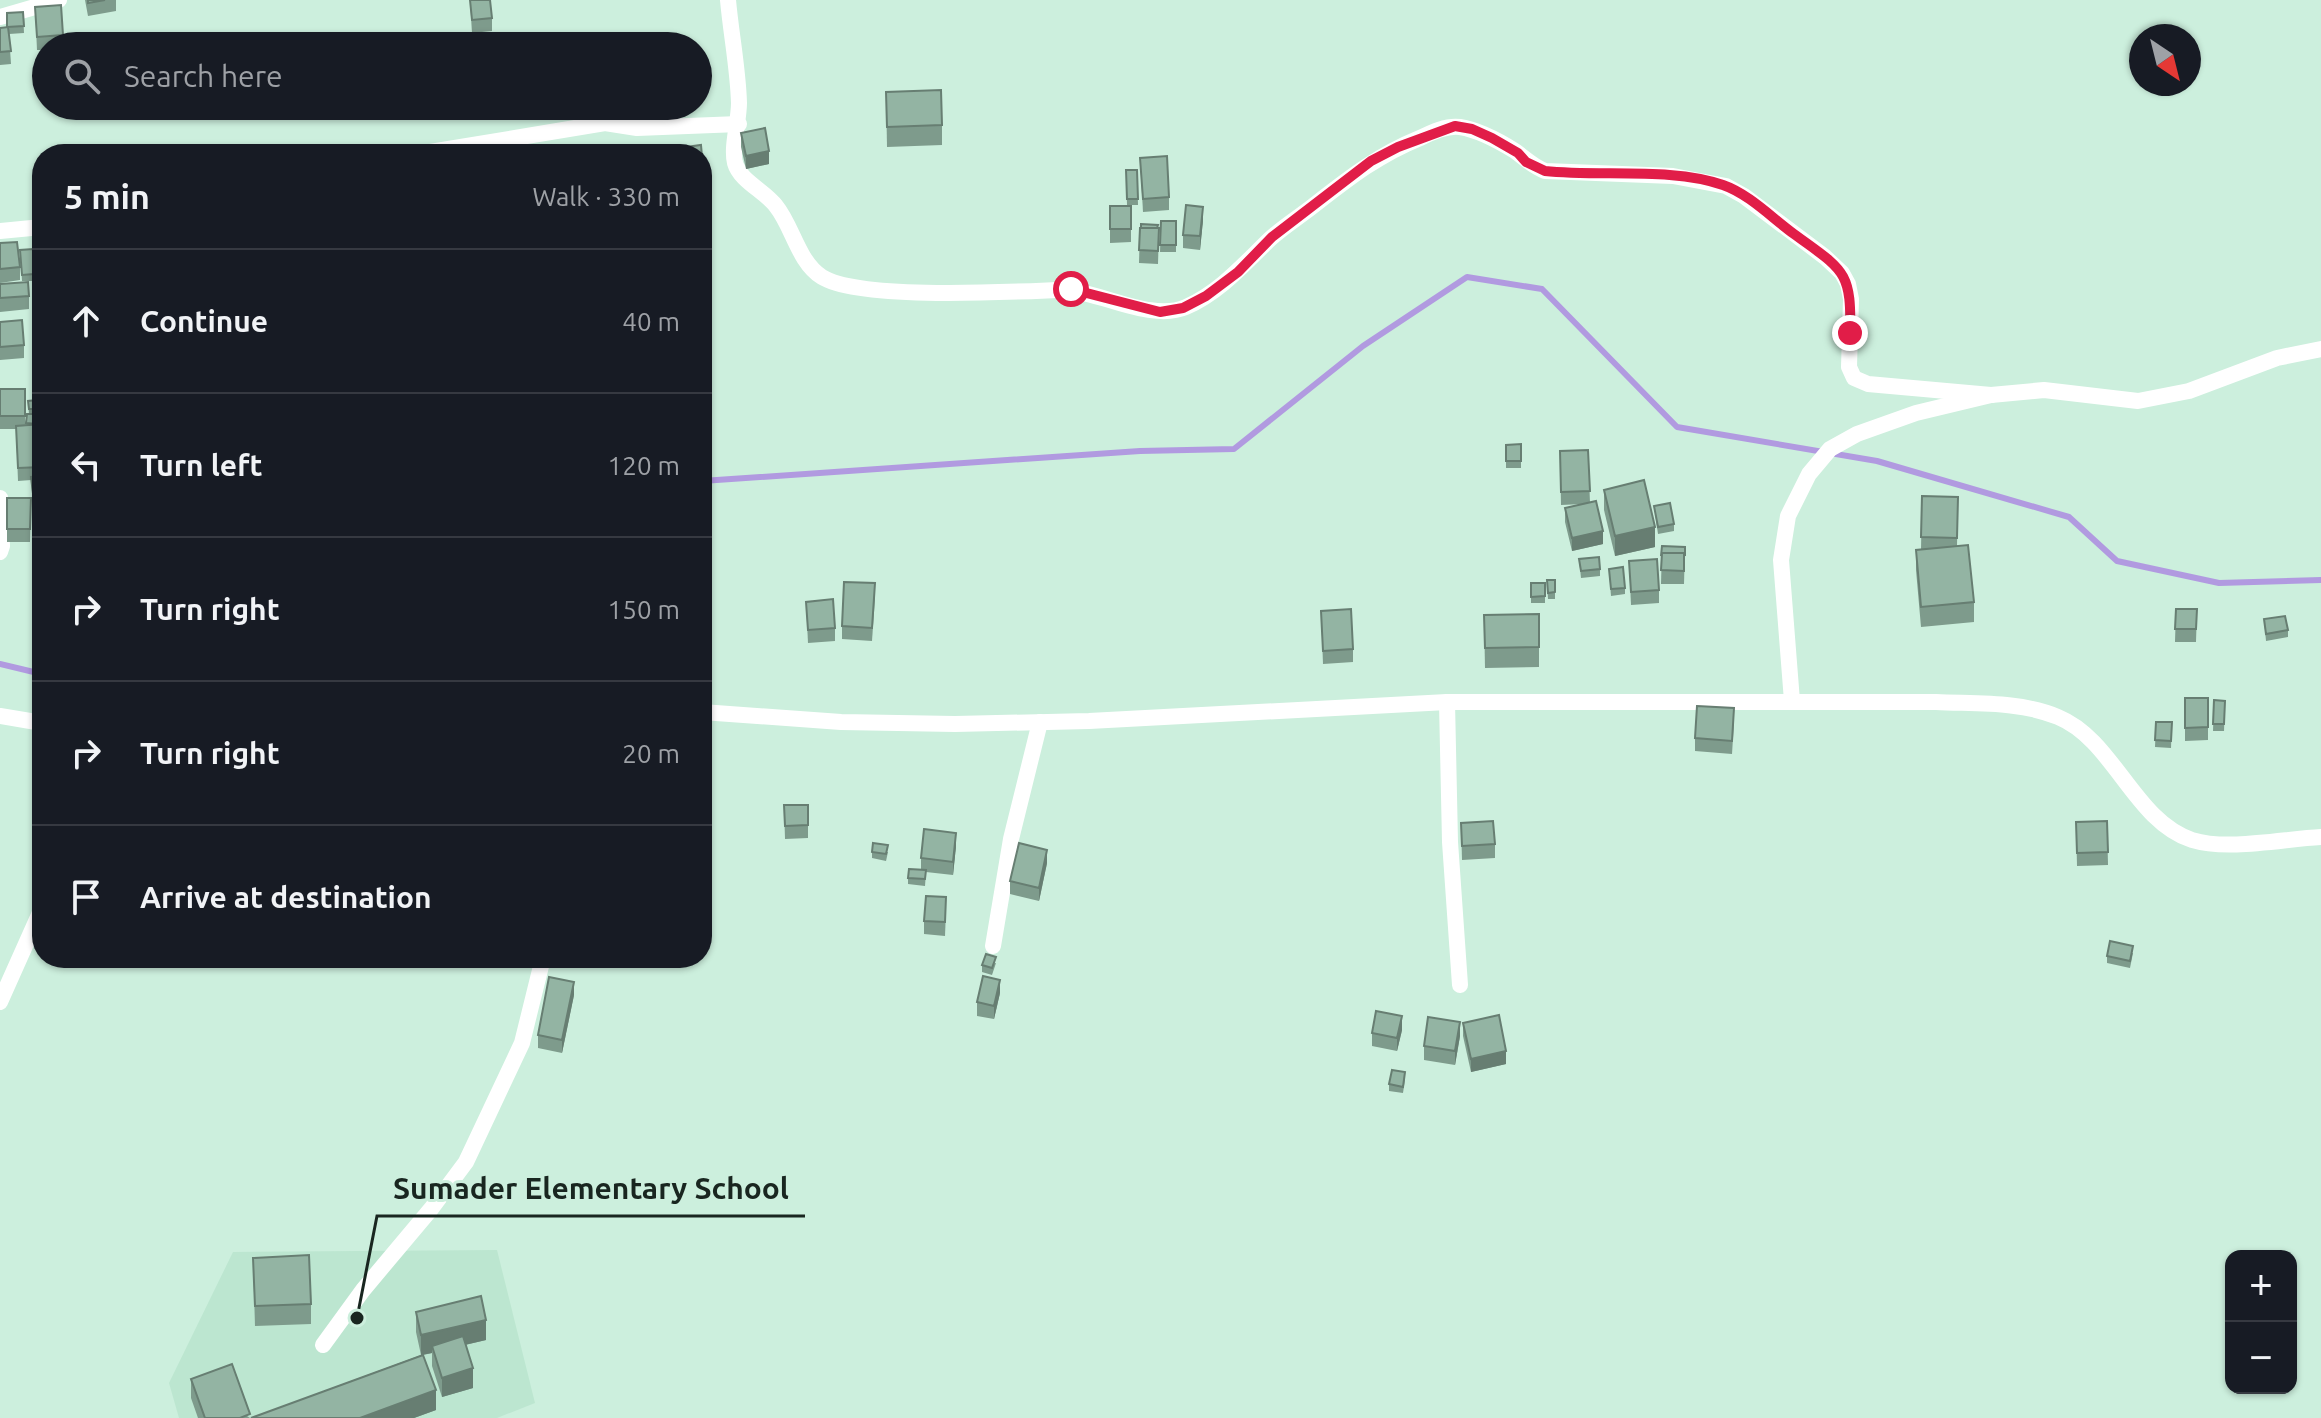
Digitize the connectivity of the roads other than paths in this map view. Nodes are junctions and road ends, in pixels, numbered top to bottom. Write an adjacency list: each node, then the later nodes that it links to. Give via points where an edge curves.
1 (59, 0): 3 (street)
2 (728, 0): 4 (street)
3 (0, 17)
4 (739, 124): 5 (street, via 637,128 605,123); 9 (street, via 734,149 739,171 778,208 820,276 856,287 934,292 1071,289 1160,312 1206,296 1371,161 1437,131 1472,129 1545,171 1673,176 1726,186 1842,273 1851,299 1849,367 1854,378 1868,384)
5 (478, 144)
6 (32, 228): 7 (street)
7 (0, 231)
8 (2321, 349): 9 (street, via 2277,358 2189,391 2138,401 2044,390)
9 (1991, 395): 12 (street, via 1857,434 1830,449 1809,474 1788,516 1781,560)
10 (0, 498): 11 (street)
11 (0, 552)
12 (1792, 701): 13 (street); 18 (street, via 1936,702 2038,710 2081,731 2138,798 2188,839 2209,844)
13 (1447, 702): 17 (street); 22 (street)
14 (712, 713): 17 (street, via 841,722)
15 (0, 716): 16 (street)
16 (32, 721)
17 (1040, 722): 20 (street, via 1011,839)
18 (2321, 837)
19 (32, 930): 23 (street)
20 (993, 946)
21 (541, 968): 24 (street, via 522,1043 466,1162)
22 (1460, 985)
23 (0, 1002)
24 (323, 1345)

